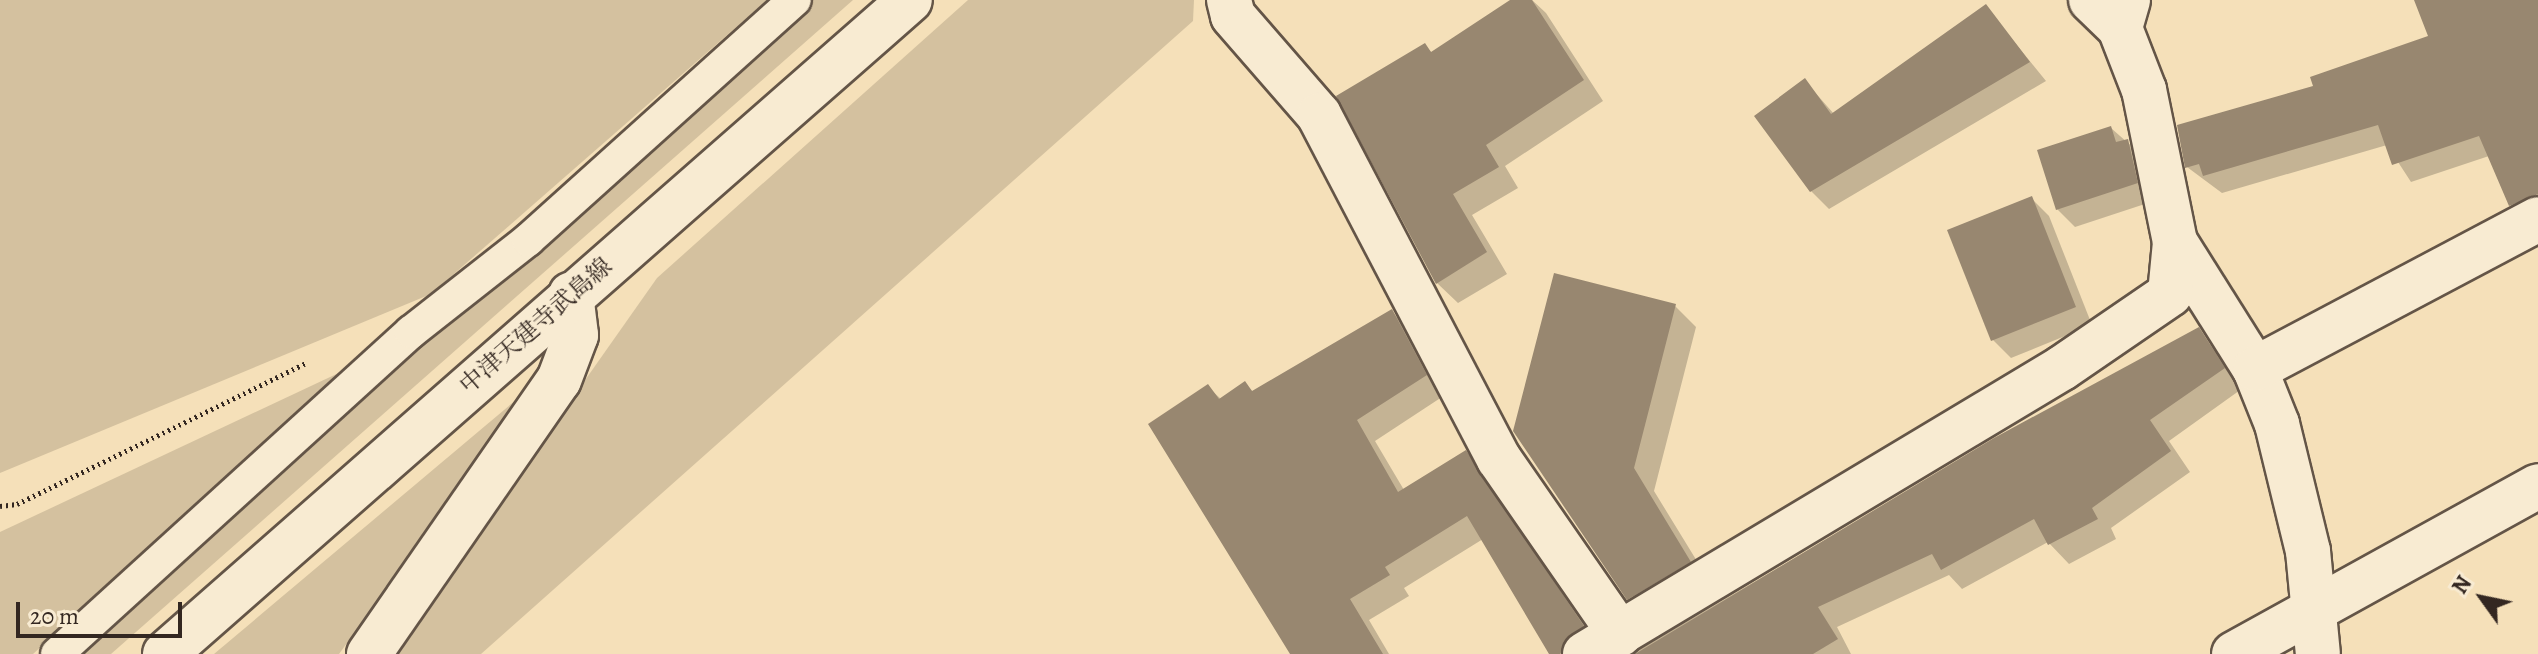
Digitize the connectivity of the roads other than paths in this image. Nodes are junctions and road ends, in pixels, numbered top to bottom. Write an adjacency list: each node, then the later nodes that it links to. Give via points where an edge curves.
1 (795, 0): 12 (lane, via 528,240 411,332)
2 (910, 0): 7 (street, 中津天建寺武島線)
3 (1229, 0): 11 (street, via 1233,16 1319,115)
4 (2113, 9): 6 (street, via 2144,90)
5 (2538, 219): 8 (street)
6 (2175, 242): 8 (street); 11 (street, via 2170,294 2125,327)
7 (571, 294): 13 (street, 中津天建寺武島線); 14 (street, via 576,335 559,380)
8 (2255, 369): 10 (street, via 2277,424)
9 (2538, 486): 10 (street)
10 (2315, 609): 15 (street); 16 (street)
11 (1602, 644)
12 (57, 654)
13 (165, 654)
14 (369, 654)
15 (2234, 654)
16 (2318, 654)

